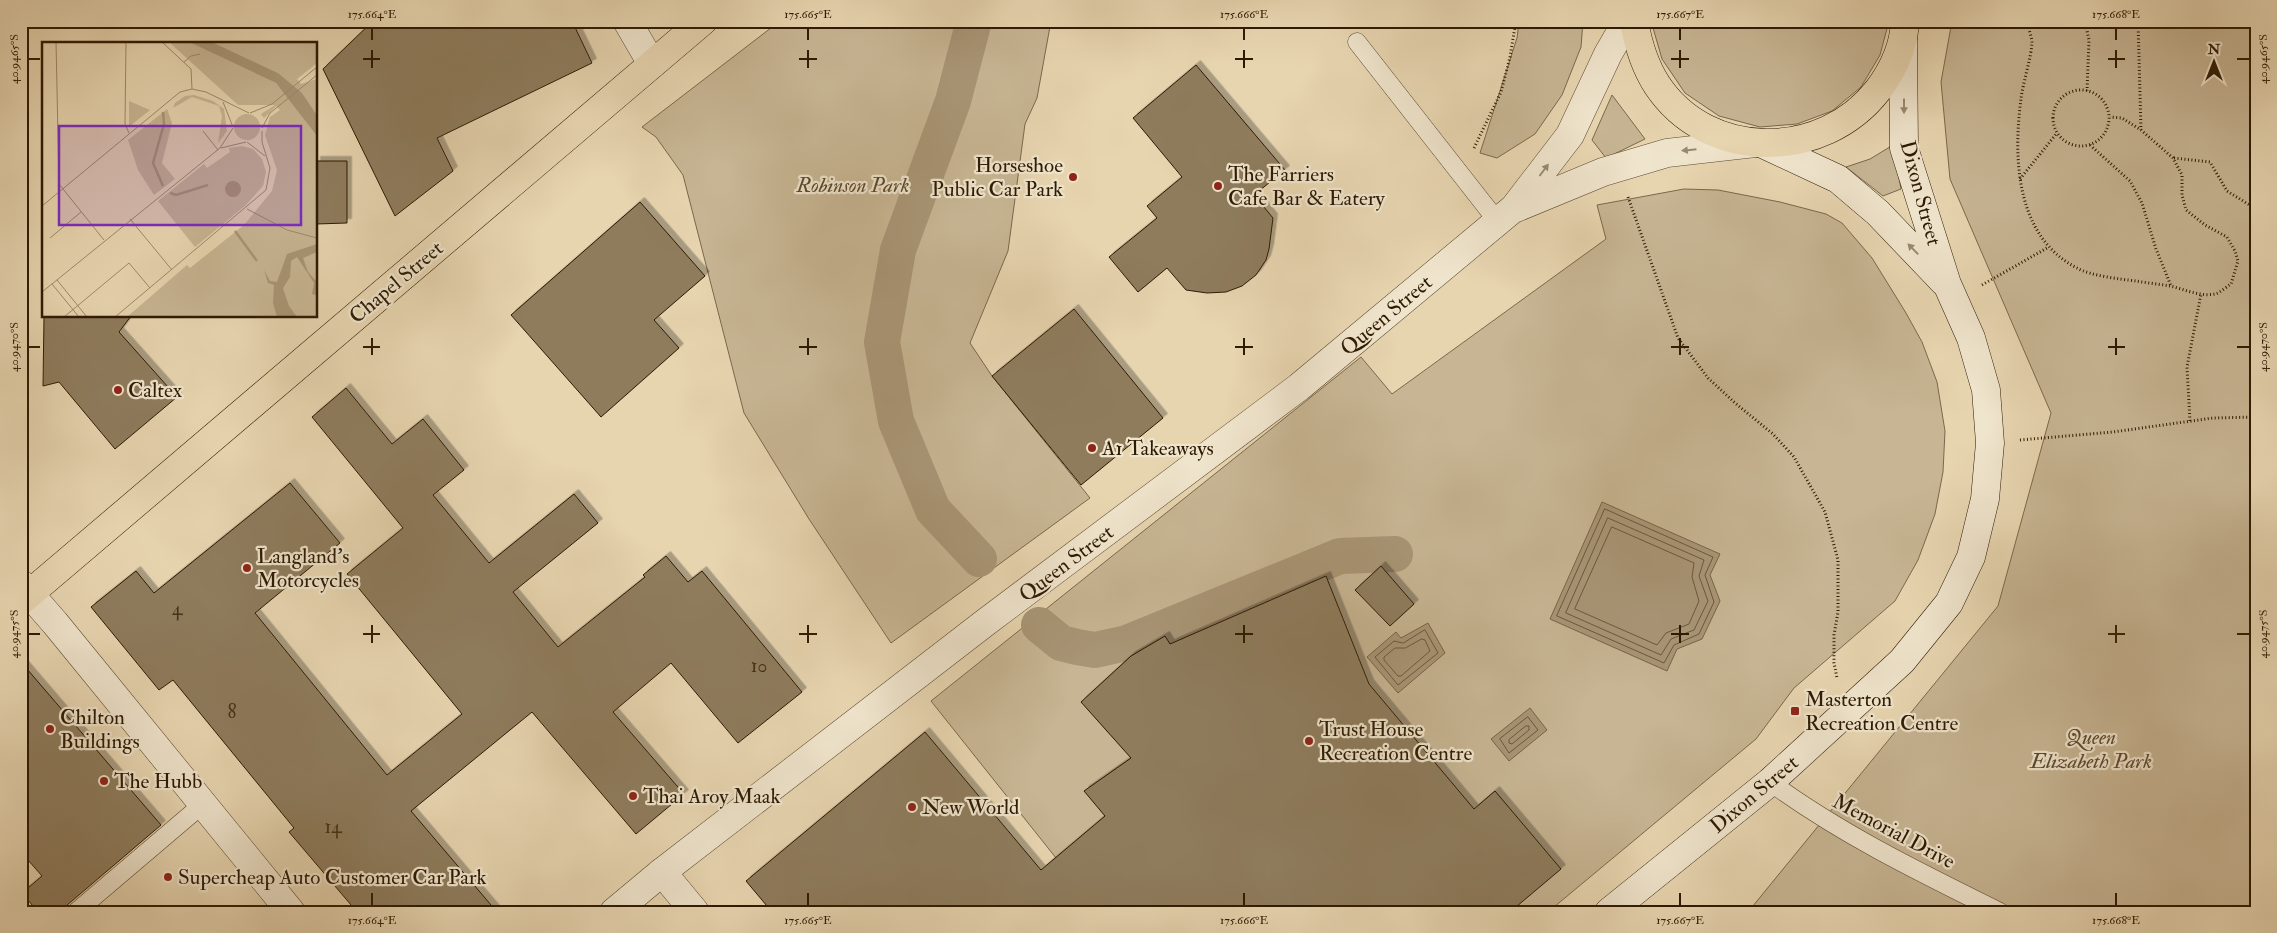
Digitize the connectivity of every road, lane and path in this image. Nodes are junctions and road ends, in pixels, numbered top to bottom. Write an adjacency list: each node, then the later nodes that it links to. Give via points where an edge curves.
1 (627, 21): 11 (street)
2 (703, 21): 11 (highway, Chapel Street)
3 (1516, 21): 18 (path, via 1501,92)
4 (1627, 21): 23 (street, Queen Street, one-way to 4, via 1570,135)
5 (1634, 21): 16 (highway, via 1639,51 1657,85 1684,114 1717,134)
6 (2026, 21): 20 (path, via 2032,43 2017,125)
7 (2085, 21): 12 (path, via 2089,40)
8 (2138, 21): 14 (path)
9 (1905, 29): 16 (highway, via 1890,75 1866,105 1836,127 1801,141); 26 (street, Dixon Street, one-way to 26, via 1904,148)
10 (1357, 42): 23 (lane)
11 (652, 64): 31 (highway, Chapel Street)
12 (2088, 91): 13 (path, via 2103,100); 15 (path, via 2078,90 2061,98 2053,115)
13 (2110, 117): 14 (path, via 2122,118); 17 (path, via 2105,134)
14 (2141, 130): 19 (path)
15 (2057, 133): 17 (path, via 2072,145); 20 (path)
16 (1759, 144): 23 (street, Queen Street, one-way to 23, via 1667,153 1603,172); 26 (street, Dixon Street, one-way to 16, via 1878,213 1838,178)
17 (2090, 145): 25 (path, via 2130,181 2142,203)
18 (1473, 151)
19 (2173, 158): 22 (path, via 2210,162 2227,191); 27 (path, via 2182,174 2186,210 2227,237 2238,261 2231,284 2216,294)
20 (2020, 180): 24 (path, via 2034,225)
21 (1626, 194): 32 (path, via 1678,338 1708,378 1773,434 1794,457 1825,512 1838,560 1834,664)
22 (2256, 209)
23 (1506, 215): 35 (street, Queen Street, via 1299,387 986,622)
24 (2047, 248): 25 (path, via 2078,269); 26 (path)
25 (2171, 286): 27 (path)
26 (1950, 293): 30 (street, Dixon Street, via 1971,338 1986,390)
27 (2201, 294): 29 (path, via 2187,367)
28 (2256, 418): 29 (path)
29 (2190, 421): 30 (path, via 2113,432)
30 (1990, 443): 32 (street, Dixon Street, via 1985,499 1972,557 1949,603 1902,661)
31 (24, 593): 34 (street)
32 (1845, 713): 33 (street, Dixon Street)
33 (1770, 782): 40 (street, Dixon Street); 41 (lane, Memorial Drive, via 1838,827)
34 (203, 804): 36 (lane); 37 (street)
35 (662, 872): 38 (street, Queen Street); 39 (street)
36 (76, 912)
37 (291, 912)
38 (614, 912)
39 (695, 912)
40 (1609, 912)
41 (2000, 912)

